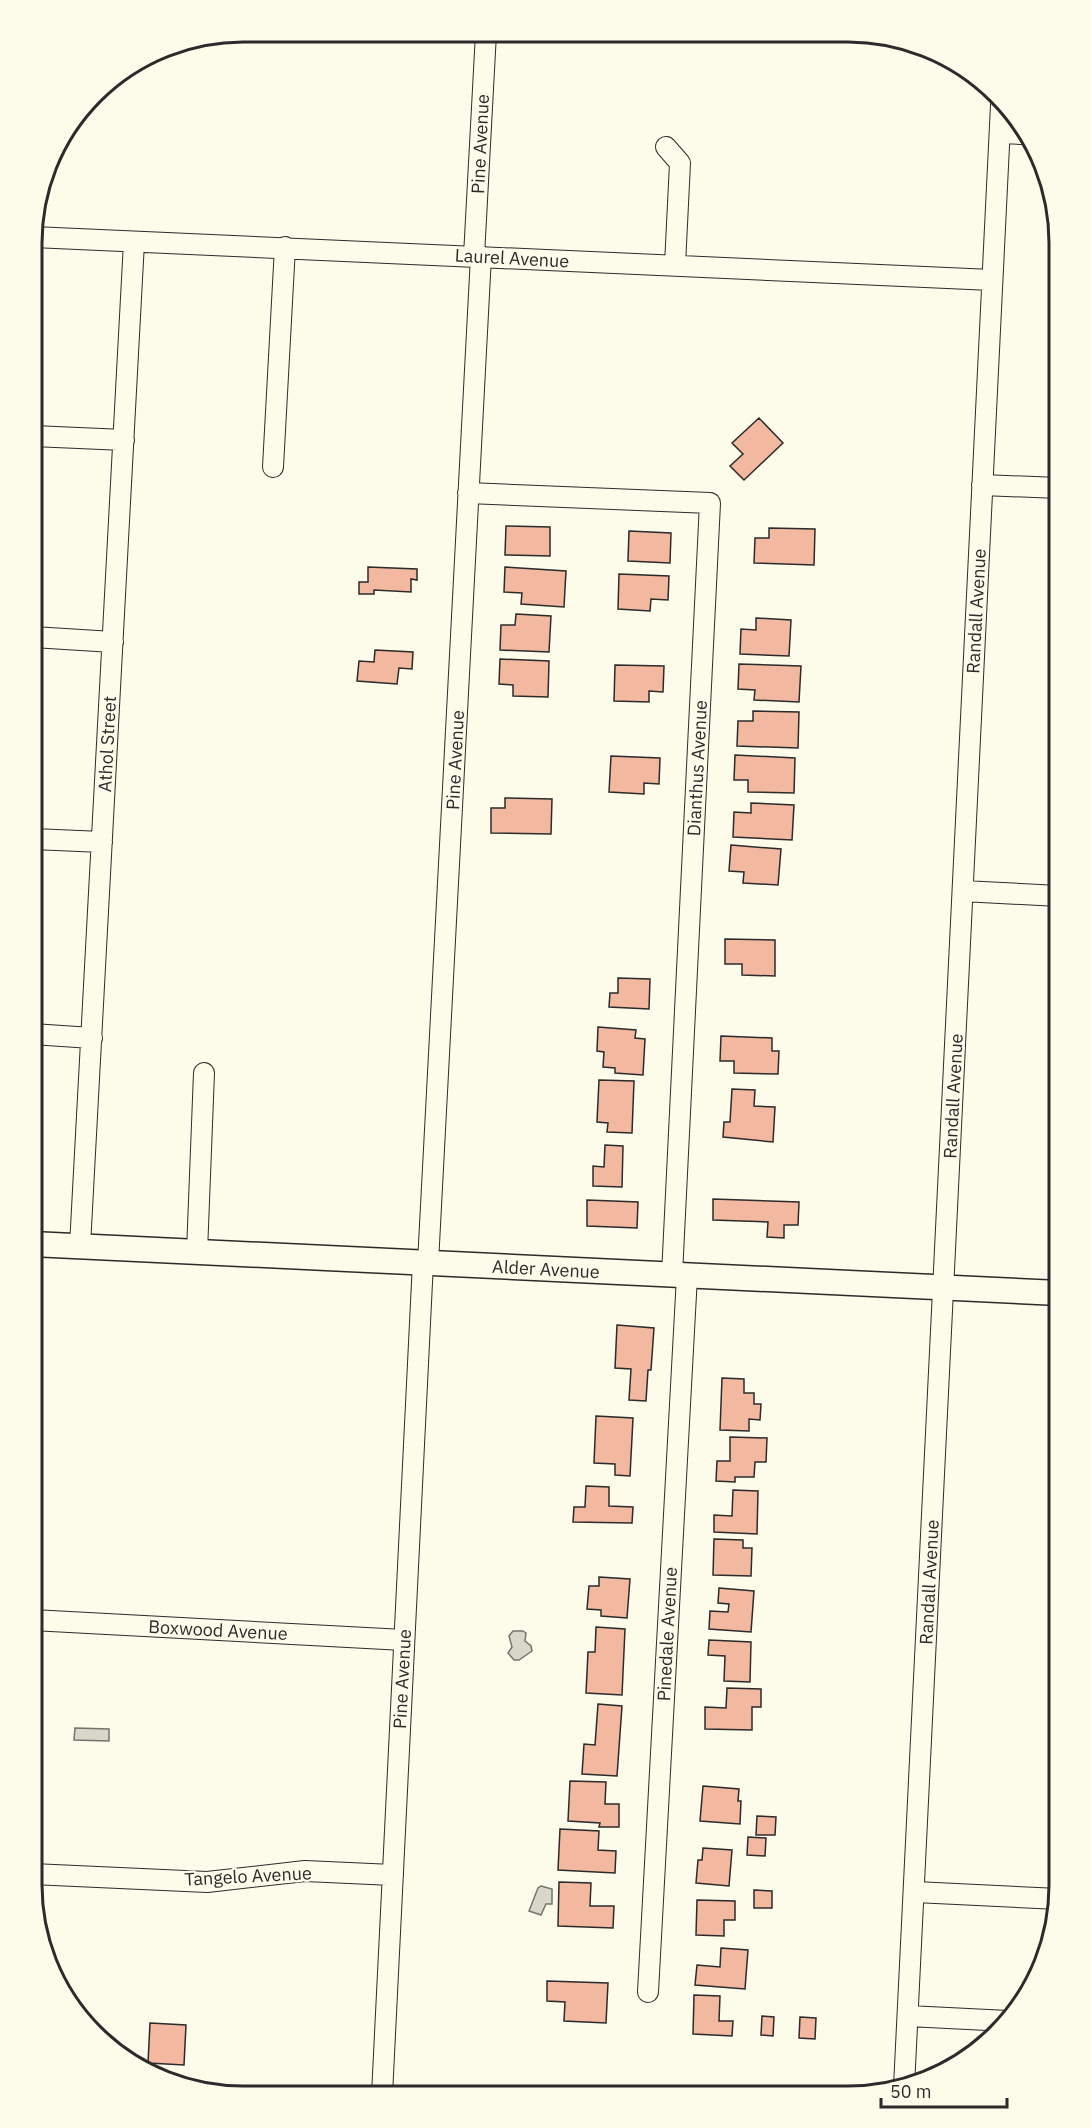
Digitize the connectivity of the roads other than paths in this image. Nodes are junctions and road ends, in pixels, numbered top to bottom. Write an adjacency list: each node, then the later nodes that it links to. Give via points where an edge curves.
1 (486, 42): 9 (street, Pine Avenue)
2 (1001, 113): 3 (street, Randall Avenue)
3 (1000, 133): 4 (street); 11 (street, Randall Avenue)
4 (1016, 134)
5 (666, 147): 10 (street, via 680,163)
6 (42, 237): 7 (street, Laurel Avenue)
7 (134, 242): 8 (street, Laurel Avenue); 13 (street, Athol Street)
8 (285, 247): 9 (street, Laurel Avenue); 14 (street)
9 (477, 256): 10 (street, Laurel Avenue); 17 (street, Pine Avenue)
10 (675, 265): 11 (street, Laurel Avenue)
11 (992, 280): 15 (street, Randall Avenue)
12 (42, 436): 13 (street)
13 (124, 440): 19 (street, Athol Street)
14 (273, 467)
15 (982, 484): 16 (street); 22 (street, Randall Avenue)
16 (1049, 487)
17 (468, 493): 30 (street, Pine Avenue); 31 (street, Dianthus Avenue, via 710,503)
18 (42, 638): 19 (street)
19 (114, 642): 21 (street, Athol Street)
20 (42, 839): 21 (street)
21 (102, 842): 25 (street, Athol Street)
22 (963, 891): 23 (street); 32 (street, Randall Avenue)
23 (1049, 895)
24 (42, 1035): 25 (street)
25 (92, 1038): 28 (street, Athol Street)
26 (204, 1073): 29 (street)
27 (42, 1244): 28 (main road, Alder Avenue)
28 (80, 1246): 29 (main road, Alder Avenue)
29 (197, 1252): 30 (main road, Alder Avenue)
30 (425, 1262): 31 (main road, Alder Avenue); 35 (street, Pine Avenue)
31 (680, 1276): 32 (main road, Alder Avenue); 40 (street, Pinedale Avenue)
32 (942, 1287): 33 (main road, Alder Avenue); 38 (street, Randall Avenue)
33 (1049, 1292)
34 (42, 1621): 35 (street, Boxwood Avenue)
35 (404, 1640): 37 (street, Pine Avenue)
36 (42, 1874): 37 (street, Tangelo Avenue, via 207,1882 304,1871)
37 (393, 1875): 44 (street, Pine Avenue)
38 (915, 1892): 39 (street); 41 (street, Randall Avenue)
39 (1049, 1899)
40 (648, 1992)
41 (908, 2016): 42 (street); 43 (street, Randall Avenue)
42 (996, 2020)
43 (905, 2077)
44 (382, 2086)

